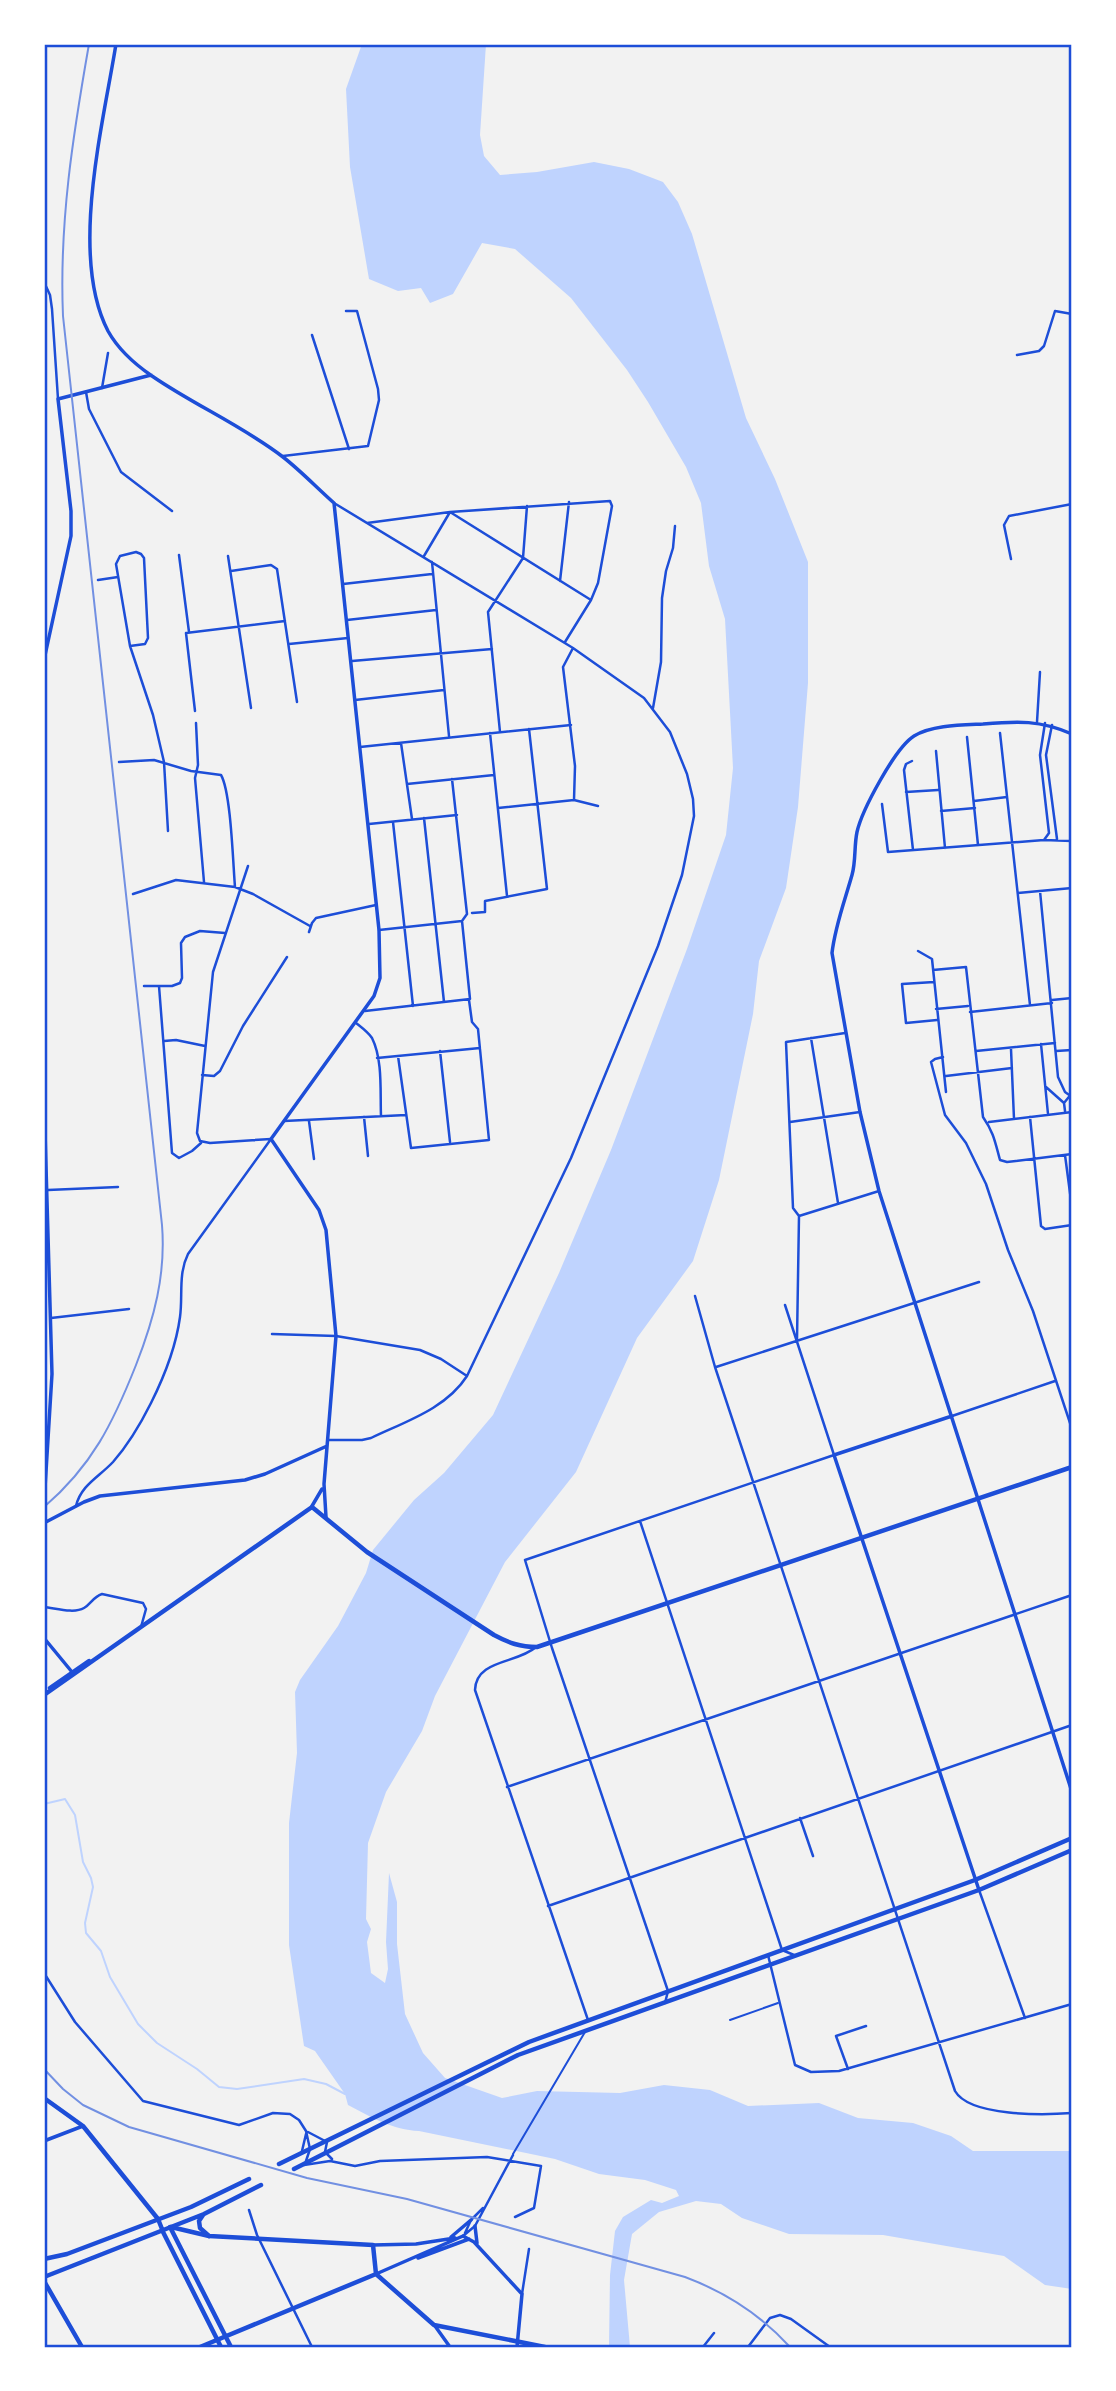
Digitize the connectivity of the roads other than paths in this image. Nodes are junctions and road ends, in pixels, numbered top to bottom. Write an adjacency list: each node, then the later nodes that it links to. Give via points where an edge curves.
1 (116, 44): 8 (street, via 94,182 90,256 108,331)
2 (44, 282): 11 (street, via 52,309)
3 (346, 311): 12 (street, via 357,311 379,400 368,446)
4 (1072, 314): 7 (street, via 1055,311 1044,346)
5 (312, 335): 12 (street)
6 (108, 353): 9 (street)
7 (1017, 355)
8 (151, 375): 9 (street); 13 (street)
9 (102, 388): 10 (street)
10 (86, 393): 11 (street); 18 (street, via 89,409 121,472)
11 (58, 399): 48 (street, via 71,536)
12 (349, 449): 13 (street)
13 (282, 456): 15 (street)
14 (569, 502): 17 (street); 32 (street); 35 (street, via 610,501 612,506)
15 (334, 503): 20 (street); 33 (street)
16 (1072, 504): 26 (street, via 1009,516 1004,525)
17 (527, 506): 19 (street); 25 (street)
18 (172, 511)
19 (450, 512): 20 (street); 24 (street); 25 (street)
20 (367, 523): 24 (street)
21 (675, 526): 55 (street, via 662,598 661,663)
22 (178, 555): 40 (street)
23 (228, 556): 28 (street)
24 (423, 557): 27 (street)
25 (523, 558): 32 (street); 34 (street)
26 (1011, 559)
27 (432, 562): 29 (street); 34 (street)
28 (231, 571): 38 (street, via 271,565 277,569); 39 (street)
29 (432, 574): 33 (street); 36 (street)
30 (118, 577): 31 (street); 44 (street); 44 (street, via 119,557 141,554 148,639 145,644)
31 (98, 580)
32 (560, 581): 35 (street)
33 (343, 584): 37 (street)
34 (494, 600): 42 (street); 46 (street, via 488,615)
35 (591, 600): 42 (street)
36 (436, 610): 37 (street); 47 (street)
37 (346, 620): 41 (street)
38 (285, 621): 39 (street); 43 (street)
39 (239, 626): 40 (street); 54 (street)
40 (189, 632): 56 (street, via 185,637)
41 (348, 638): 43 (street); 49 (street)
42 (564, 643): 45 (street)
43 (288, 644): 53 (street)
44 (130, 646): 76 (street)
45 (573, 648): 55 (street); 60 (street, via 563,667)
46 (492, 649): 47 (street); 63 (street)
47 (440, 653): 49 (street); 51 (street)
48 (44, 660)
49 (351, 661): 52 (street)
50 (1040, 672): 57 (street)
51 (444, 690): 52 (street); 67 (street)
52 (355, 700): 72 (street)
53 (297, 702)
54 (251, 708)
55 (653, 708): 209 (street, via 670,732 693,800 682,874 654,957 571,1158)
56 (195, 711)
57 (1037, 722): 59 (street); 145 (street, via 963,725 915,735 874,791 856,834 854,869 833,940)
58 (196, 723): 77 (street)
59 (1045, 723): 61 (street); 70 (street)
60 (571, 724): 62 (street); 86 (street)
61 (1052, 725): 66 (street); 71 (street)
62 (529, 729): 63 (street); 88 (street)
63 (500, 732): 64 (street)
64 (490, 733): 67 (street); 78 (street)
65 (1000, 733): 83 (street)
66 (1072, 733)
67 (449, 737): 69 (street)
68 (967, 737): 87 (street)
69 (401, 743): 72 (street); 80 (street)
70 (1041, 746): 71 (street); 84 (street)
71 (1047, 746): 85 (street)
72 (360, 747): 98 (street)
73 (936, 751): 81 (street)
74 (912, 761): 82 (street, via 905,767)
75 (119, 762): 76 (street)
76 (164, 762): 77 (street); 99 (street)
77 (197, 772): 110 (street); 111 (street, via 217,773 223,779)
78 (494, 775): 79 (street); 91 (street)
79 (452, 779): 80 (street); 94 (street)
80 (407, 785): 96 (street)
81 (939, 789): 82 (street); 93 (street)
82 (906, 792): 108 (street)
83 (1007, 797): 87 (street); 105 (street)
84 (1046, 798): 85 (street); 101 (street)
85 (1052, 798): 100 (street)
86 (574, 800): 88 (street); 90 (street)
87 (974, 801): 92 (street)
88 (537, 804): 91 (street); 117 (street, via 547,889)
89 (882, 804): 108 (street, via 888,852)
90 (598, 806)
91 (498, 808): 117 (street)
92 (975, 808): 93 (street); 106 (street)
93 (941, 811): 107 (street)
94 (457, 815): 95 (street); 120 (street, via 467,914)
95 (424, 818): 96 (street); 121 (street)
96 (412, 820): 97 (street)
97 (393, 821): 98 (street); 123 (street)
98 (368, 824): 118 (street)
99 (168, 831)
100 (1056, 832): 101 (street); 102 (street)
101 (1049, 833): 103 (street)
102 (1057, 839): 103 (street); 104 (street)
103 (1044, 840): 105 (street)
104 (1072, 841)
105 (1012, 843): 106 (street); 115 (street)
106 (978, 845): 107 (street)
107 (945, 848): 108 (street)
108 (913, 850)
109 (248, 866): 112 (street)
110 (204, 882): 111 (street); 116 (street, via 173,880)
111 (235, 887): 112 (street)
112 (242, 888): 122 (street); 126 (street)
113 (1072, 888): 114 (street)
114 (1040, 891): 115 (street); 136 (street)
115 (1018, 893): 137 (street)
116 (133, 894)
117 (507, 896): 119 (street, via 485,901 485,912)
118 (376, 905): 122 (street, via 316,918); 124 (street)
119 (472, 913)
120 (462, 921): 121 (street); 134 (street)
121 (434, 924): 123 (street); 135 (street)
122 (310, 926): 125 (street)
123 (404, 928): 124 (street); 138 (street)
124 (379, 930): 141 (street, via 379,986)
125 (309, 932)
126 (225, 933): 132 (street, via 200,930 185,937 181,981); 150 (street, via 213,972)
127 (918, 951): 129 (street, via 932,959)
128 (287, 957): 162 (street, via 219,1071 214,1076)
129 (933, 970): 130 (street); 139 (street, via 966,967)
130 (934, 982): 140 (street); 143 (street, via 902,984 906,1023)
131 (144, 986): 132 (street)
132 (159, 986): 147 (street)
133 (1072, 998): 136 (street)
134 (470, 1000): 135 (street); 151 (street)
135 (444, 1002): 138 (street)
136 (1052, 1002): 137 (street); 148 (street)
137 (1030, 1005): 142 (street)
138 (413, 1006): 141 (street)
139 (969, 1006): 140 (street); 142 (street)
140 (936, 1009): 143 (street)
141 (364, 1011): 144 (street)
142 (970, 1012): 155 (street)
143 (937, 1020): 158 (street)
144 (356, 1023): 159 (street, via 370,1036); 180 (street)
145 (845, 1033): 146 (street); 169 (street)
146 (810, 1038): 176 (street); 181 (street, via 786,1042)
147 (164, 1041): 150 (street); 184 (street, via 172,1153 179,1158)
148 (1055, 1043): 149 (street); 156 (street)
149 (1041, 1044): 152 (street); 164 (street)
150 (205, 1046): 162 (street)
151 (480, 1048): 154 (street); 185 (street, via 489,1139)
152 (1011, 1048): 155 (street); 160 (street)
153 (1072, 1050): 156 (street)
154 (440, 1051): 157 (street); 185 (street)
155 (976, 1051): 161 (street)
156 (1056, 1051): 166 (street, via 1059,1082)
157 (398, 1056): 159 (street); 172 (street)
158 (943, 1057): 163 (street); 210 (street, via 932,1062 943,1109 986,1184)
159 (377, 1058): 174 (street)
160 (1012, 1068): 161 (street); 178 (street)
161 (978, 1072): 163 (street); 182 (street, via 983,1117)
162 (202, 1075): 184 (street, via 197,1133)
163 (945, 1076): 165 (street)
164 (1046, 1087): 168 (street); 173 (street)
165 (946, 1092)
166 (1071, 1096): 168 (street)
167 (44, 1097): 192 (street)
168 (1064, 1103): 170 (street)
169 (860, 1112): 176 (street); 193 (street)
170 (1066, 1112): 171 (street); 173 (street)
171 (1072, 1112)
172 (406, 1115): 174 (street); 185 (street, via 411,1147)
173 (1048, 1115): 177 (street)
174 (381, 1116): 175 (street)
175 (364, 1117): 179 (street); 188 (street)
176 (825, 1117): 181 (street); 195 (street)
177 (1030, 1117): 178 (street); 189 (street)
178 (1014, 1119): 182 (street)
179 (309, 1120): 180 (street); 190 (street)
180 (284, 1121): 183 (street)
181 (789, 1122): 197 (street, via 793,1208)
182 (989, 1122): 189 (street, via 1000,1160)
183 (271, 1139): 184 (street); 206 (street, via 325,1224); 222 (street, via 188,1254 176,1337 156,1392 117,1457 82,1490)
184 (201, 1142)
185 (450, 1143)
186 (1072, 1154): 187 (street)
187 (1065, 1155): 189 (street); 194 (street)
188 (369, 1156)
189 (1035, 1158): 198 (street, via 1042,1228)
190 (314, 1159)
191 (118, 1187): 192 (street)
192 (47, 1191): 204 (street)
193 (879, 1191): 195 (street); 201 (street)
194 (1071, 1191): 196 (street)
195 (838, 1203): 197 (street)
196 (1072, 1208)
197 (799, 1216): 207 (street)
198 (1072, 1225)
199 (979, 1282): 201 (street)
200 (695, 1296): 208 (street)
201 (914, 1303): 207 (street); 211 (street)
202 (785, 1305): 207 (street)
203 (129, 1309): 204 (street)
204 (51, 1318): 215 (street)
205 (272, 1334): 206 (street)
206 (336, 1336): 209 (street, via 420,1350); 213 (street)
207 (797, 1341): 208 (street); 216 (street)
208 (715, 1367): 218 (street)
209 (467, 1376): 213 (street, via 449,1398 383,1432 362,1440)
210 (1055, 1381): 211 (street); 212 (street)
211 (952, 1416): 216 (street); 220 (street)
212 (1072, 1426)
213 (328, 1440): 214 (street)
214 (327, 1446): 219 (street); 222 (street, via 251,1479 105,1495)
215 (46, 1451): 221 (street)
216 (834, 1455): 218 (street); 227 (street)
217 (1072, 1467): 220 (main road)
218 (753, 1483): 225 (street); 228 (street)
219 (324, 1484): 223 (street); 224 (street)
220 (978, 1498): 227 (main road); 232 (street)
221 (44, 1504)
222 (76, 1506): 226 (street)
223 (312, 1507): 224 (main road); 233 (main road)
224 (327, 1520): 236 (main road, via 494,1635 515,1645)
225 (640, 1521): 230 (street); 235 (street, via 525,1560)
226 (44, 1523)
227 (862, 1538): 228 (main road); 237 (street)
228 (780, 1565): 230 (main road); 239 (street)
229 (1072, 1595): 232 (street)
230 (667, 1603): 235 (main road); 241 (street)
231 (44, 1607): 233 (street, via 82,1609 100,1594 143,1603)
232 (1016, 1614): 237 (street); 243 (street)
233 (141, 1627): 238 (main road)
234 (44, 1638): 238 (street)
235 (550, 1642): 236 (main road); 244 (street)
236 (537, 1647): 246 (street, via 482,1671 475,1680)
237 (900, 1653): 239 (street); 245 (street)
238 (72, 1674): 240 (main road)
239 (819, 1681): 241 (street); 248 (street)
240 (44, 1695)
241 (705, 1719): 244 (street); 250 (street)
242 (1072, 1725): 243 (street)
243 (1053, 1731): 245 (street); 247 (street)
244 (589, 1759): 246 (street); 254 (street)
245 (939, 1770): 248 (street); 255 (street)
246 (507, 1787): 257 (street)
247 (1072, 1791)
248 (858, 1799): 249 (street); 258 (street)
249 (800, 1818): 250 (street); 253 (street)
250 (745, 1838): 254 (street); 262 (street)
251 (1072, 1838): 255 (main road)
252 (1072, 1850): 256 (main road)
253 (813, 1856)
254 (630, 1877): 257 (street); 267 (street)
255 (975, 1880): 256 (street); 258 (main road)
256 (979, 1890): 259 (main road); 271 (street)
257 (548, 1906): 272 (street)
258 (894, 1910): 259 (street); 260 (main road)
259 (898, 1919): 261 (main road); 276 (street)
260 (816, 1938): 261 (main road); 262 (main road)
261 (815, 1949): 264 (main road)
262 (782, 1950): 263 (main road); 264 (street)
263 (768, 1955): 265 (street); 267 (main road)
264 (796, 1956): 265 (main road)
265 (771, 1965): 268 (street); 269 (main road)
266 (44, 1973): 281 (street, via 75,2022 143,2101 239,2125 285,2113 299,2120)
267 (668, 1991): 269 (street); 272 (main road)
268 (780, 2002): 273 (street); 277 (street, via 795,2064 811,2072)
269 (665, 2003): 275 (main road)
270 (1072, 2004): 271 (street)
271 (1025, 2018): 276 (street)
272 (587, 2020): 283 (main road, via 514,2047)
273 (730, 2020)
274 (866, 2026): 277 (street, via 836,2036)
275 (587, 2030): 285 (main road, via 482,2072); 287 (street)
276 (938, 2043): 277 (street); 279 (street, via 965,2102 1025,2115)
277 (848, 2069)
278 (44, 2098): 280 (main road)
279 (1072, 2113)
280 (83, 2126): 282 (street); 298 (main road)
281 (306, 2131): 283 (street); 284 (street); 286 (street)
282 (44, 2141)
283 (327, 2142): 284 (main road); 285 (street)
284 (310, 2149): 286 (main road); 291 (street, via 308,2159)
285 (325, 2152): 288 (street); 291 (main road)
286 (299, 2154): 290 (main road)
287 (513, 2155): 289 (street)
288 (335, 2161): 289 (street, via 355,2165 487,2157); 291 (street)
289 (509, 2161): 294 (street); 297 (street, via 541,2166 534,2208)
290 (279, 2164)
291 (296, 2168)
292 (249, 2179): 298 (main road)
293 (261, 2185): 296 (main road)
294 (485, 2205): 299 (street); 300 (street)
295 (249, 2210): 305 (street)
296 (204, 2214): 301 (main road); 303 (main road, via 200,2228)
297 (514, 2217)
298 (158, 2219): 301 (main road); 302 (main road); 311 (main road)
299 (471, 2220): 304 (street); 307 (street, via 457,2234)
300 (475, 2226): 304 (street); 309 (street)
301 (169, 2227): 302 (main road); 303 (main road); 313 (main road)
302 (162, 2229): 315 (main road); 316 (main road)
303 (209, 2236): 305 (main road)
304 (463, 2236): 306 (street); 307 (street); 312 (street)
305 (260, 2240): 308 (main road); 321 (street)
306 (471, 2240): 309 (street); 312 (street)
307 (435, 2242): 308 (street)
308 (373, 2245): 314 (main road)
309 (480, 2248): 318 (street)
310 (529, 2249): 318 (street)
311 (44, 2259)
312 (410, 2259): 314 (street)
313 (194, 2274): 315 (main road); 317 (main road)
314 (376, 2274): 321 (main road); 323 (main road)
315 (186, 2278): 319 (main road)
316 (44, 2279): 329 (main road)
317 (204, 2293): 319 (main road); 320 (main road)
318 (522, 2294): 327 (street)
319 (195, 2297): 322 (main road)
320 (211, 2307): 322 (main road); 325 (main road)
321 (292, 2309): 325 (main road); 333 (street)
322 (202, 2311): 326 (main road)
323 (434, 2325): 327 (main road); 334 (street)
324 (714, 2333): 336 (street)
325 (226, 2337): 326 (main road); 332 (main road)
326 (217, 2340): 330 (main road); 331 (main road)
327 (517, 2345): 328 (main road)
328 (529, 2346): 335 (main road)
329 (82, 2347)
330 (200, 2347)
331 (221, 2347)
332 (231, 2347)
333 (312, 2347)
334 (450, 2347)
335 (545, 2347)
336 (703, 2347)
337 (749, 2347): 338 (street, via 770,2318 780,2315)
338 (830, 2347)

